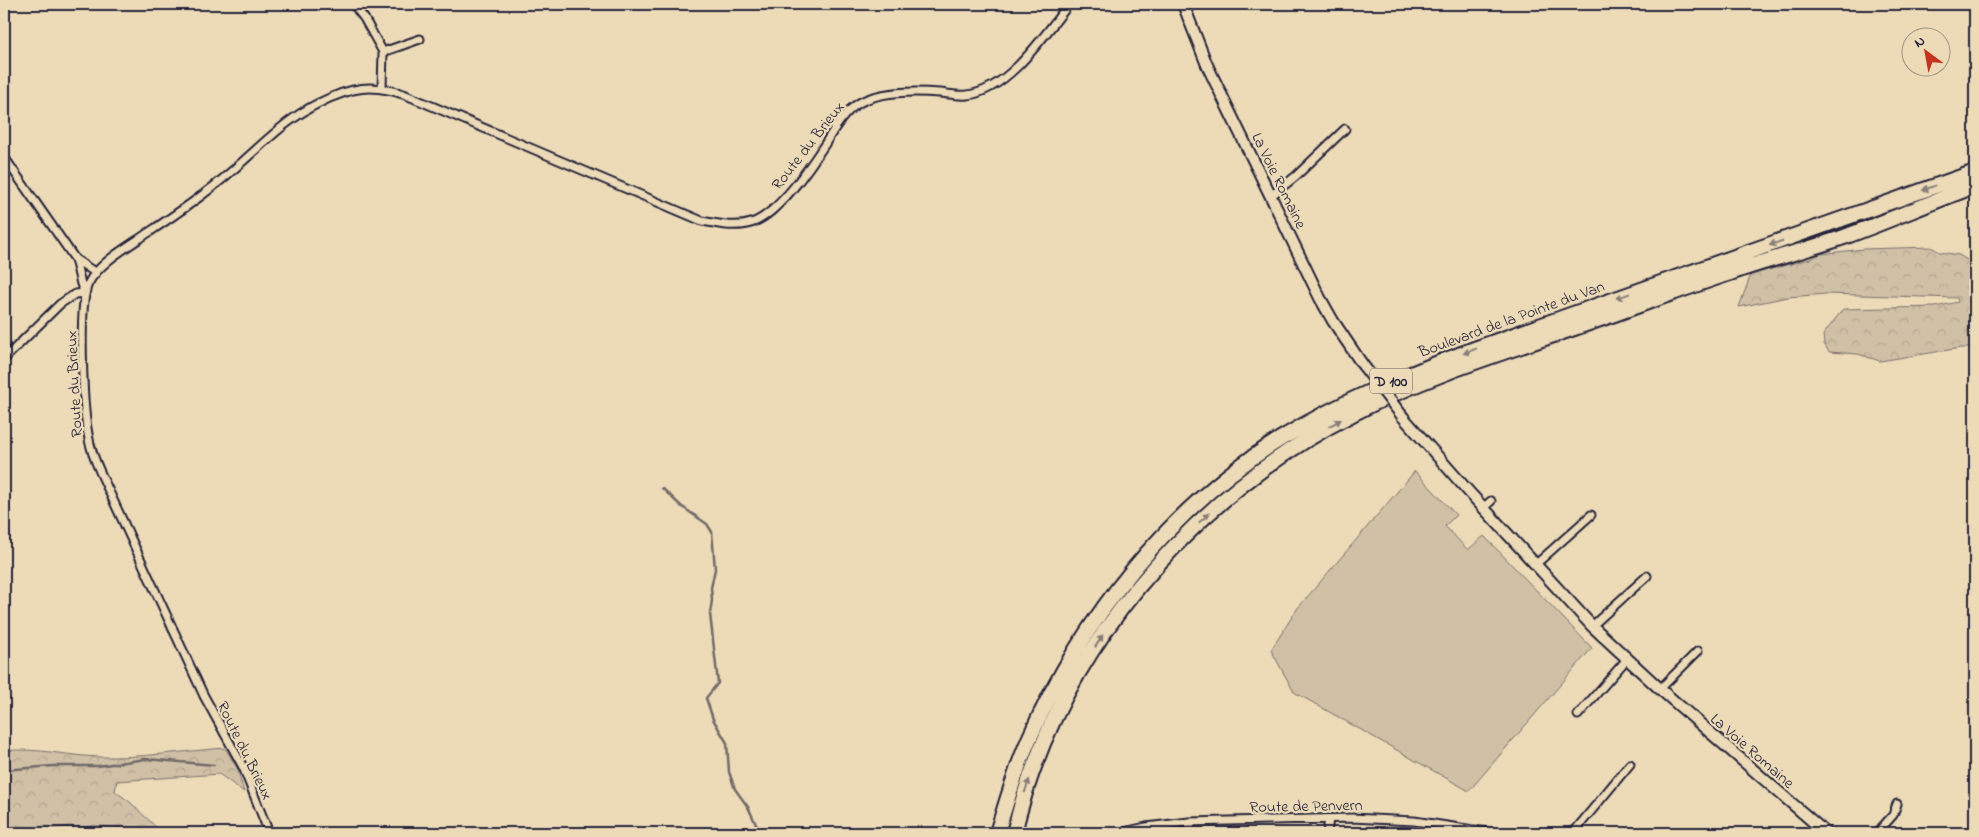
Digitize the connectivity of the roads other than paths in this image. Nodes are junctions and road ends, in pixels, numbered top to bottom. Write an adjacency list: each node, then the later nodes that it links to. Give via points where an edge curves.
1 (352, 4): 5 (street)
2 (1069, 4): 6 (street, Route du Brieux, via 1026,57 984,90 967,95 892,94 858,103 842,119 787,195 762,217 744,225 702,221 406,94)
3 (1183, 4): 11 (street, La Voie Romaine, via 1204,56)
4 (420, 38): 5 (street)
5 (383, 52): 6 (street)
6 (382, 88): 14 (street, Route du Brieux, via 360,88 343,93 294,117 212,187 112,259)
7 (1345, 129): 11 (street)
8 (4, 157): 12 (street)
9 (1975, 172): 30 (highway, Boulevard de la Pointe du Van / D 100, one-way to 30, via 1412,373 1351,400 1268,447 1212,490 1180,520 1132,571 1091,625 1030,737)
10 (1975, 186): 31 (highway, Boulevard de la Pointe du Van / D 100, one-way to 10, via 1029,779 1053,722 1106,630 1149,575 1199,522 1290,450 1354,413 1445,374 1734,271 1844,236)
11 (1271, 196): 18 (street, La Voie Romaine, bridge, via 1327,310 1362,364 1402,417 1487,504)
12 (75, 259): 13 (street); 14 (street)
13 (77, 270): 14 (street); 15 (street)
14 (94, 276): 15 (street, Route du Brieux)
15 (85, 293): 16 (street, via 76,294 60,304); 29 (street, Route du Brieux, via 85,403 93,455 200,688 243,768)
16 (4, 359)
17 (1592, 515): 18 (street)
18 (1535, 565): 20 (street, La Voie Romaine)
19 (1647, 576): 20 (street)
20 (1592, 626): 22 (street, La Voie Romaine)
21 (1698, 651): 23 (street)
22 (1627, 659): 23 (street, La Voie Romaine); 24 (street)
23 (1660, 689): 28 (street, La Voie Romaine)
24 (1578, 715)
25 (1630, 764): 35 (street)
26 (1897, 804): 36 (street, via 1893,816)
27 (1329, 819): 32 (street, Route de Penvern, via 1188,822); 33 (street); 34 (street, Route de Penvern, via 1392,819)
28 (1822, 832)
29 (269, 833)
30 (998, 833)
31 (1014, 833)
32 (1119, 833)
33 (1327, 833)
34 (1493, 833)
35 (1573, 833)
36 (1877, 833)

